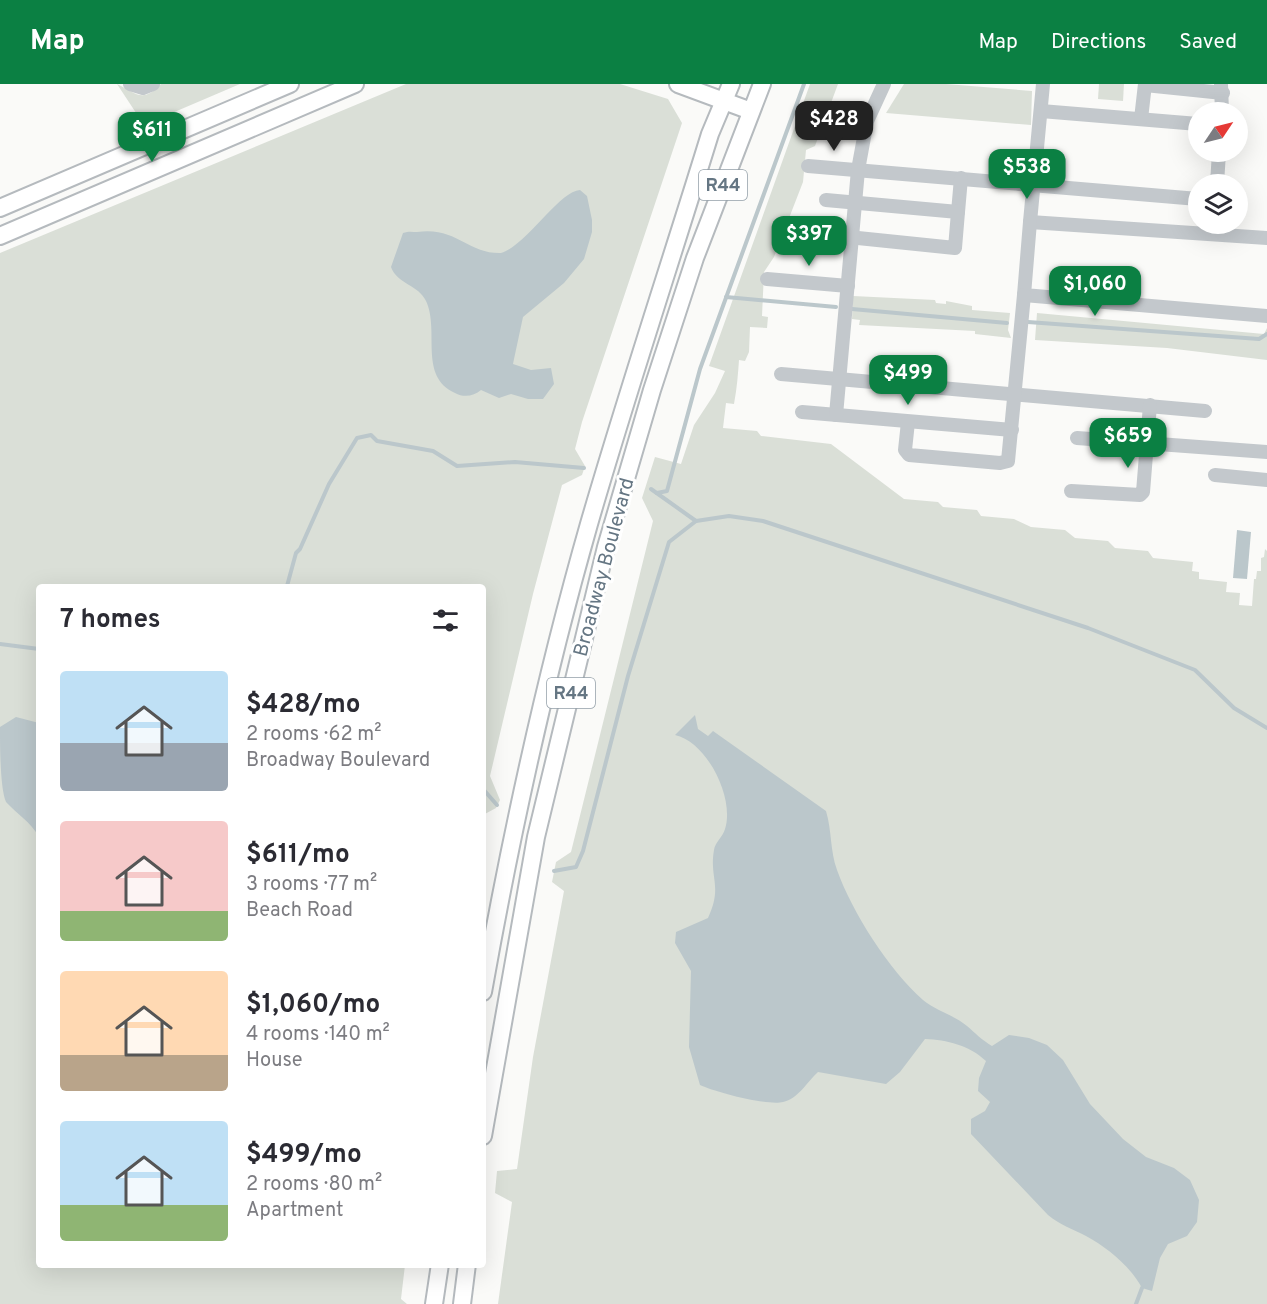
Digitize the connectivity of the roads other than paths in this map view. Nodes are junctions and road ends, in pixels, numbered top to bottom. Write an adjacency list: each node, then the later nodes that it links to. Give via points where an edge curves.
1 (130, 84): 2 (street, via 143,88)
2 (153, 84)
3 (290, 84): 23 (main road)
4 (355, 84): 29 (main road)
5 (678, 84): 9 (main road)
6 (884, 84): 17 (street, via 867,121)
7 (1043, 84): 13 (street)
8 (1145, 84): 11 (street); 14 (street)
9 (727, 89): 10 (main road); 12 (main road); 51 (main road, Broadway Boulevard / R44, via 589,524 541,709)
10 (760, 89): 12 (main road, Broadway Boulevard / R44)
11 (1222, 89)
12 (751, 111): 52 (main road, Broadway Boulevard / R44, via 695,258 606,547 536,837)
13 (1041, 111): 14 (street); 19 (street)
14 (1141, 120): 15 (street)
15 (1188, 123)
16 (808, 166): 17 (street)
17 (858, 170): 18 (street); 22 (street)
18 (961, 178): 19 (street); 24 (street)
19 (1034, 185): 20 (street); 25 (street)
20 (1188, 198)
21 (826, 200): 22 (street)
22 (855, 203): 24 (street); 30 (street)
23 (0, 208)
24 (958, 212): 30 (street, via 954,248)
25 (1030, 222): 26 (street); 34 (street)
26 (1188, 228)
27 (819, 234): 30 (street)
28 (1244, 234): 31 (street)
29 (0, 236)
30 (851, 238): 33 (street)
31 (1267, 238)
32 (767, 279): 33 (street)
33 (848, 286): 37 (street)
34 (1024, 295): 35 (street); 38 (street)
35 (1267, 316)
36 (781, 374): 37 (street)
37 (838, 380): 38 (street); 42 (street)
38 (1015, 395): 39 (street); 44 (street)
39 (1150, 405): 40 (street); 46 (street)
40 (1205, 411)
41 (802, 412): 42 (street)
42 (836, 415): 43 (street)
43 (908, 422): 44 (street); 44 (street, via 905,450 909,455 1000,463 1009,459)
44 (1012, 430)
45 (1077, 438): 46 (street)
46 (1146, 443): 47 (street); 50 (street, via 1140,495)
47 (1267, 452)
48 (1215, 475): 49 (street)
49 (1267, 480)
50 (1071, 491)
51 (486, 976)
52 (486, 1119)
53 (439, 1268): 55 (main road)
54 (466, 1268): 56 (main road)
55 (434, 1304)
56 (462, 1304)

